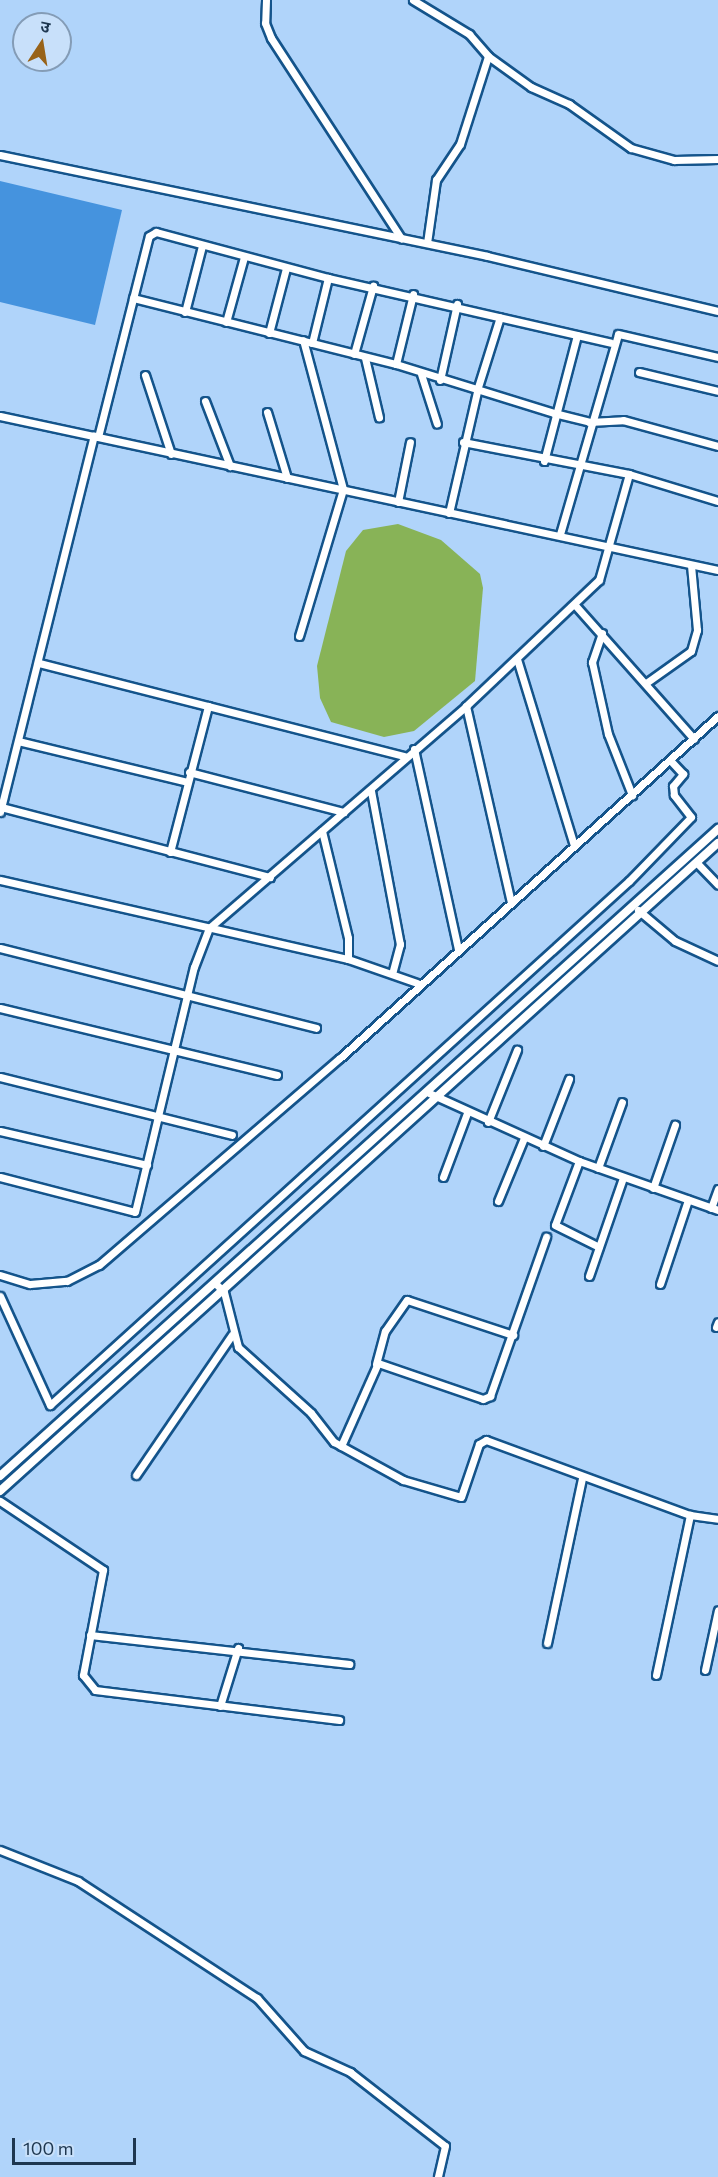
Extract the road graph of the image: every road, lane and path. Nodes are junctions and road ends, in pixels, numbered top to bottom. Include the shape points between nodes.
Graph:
1 (266, 0) edge
2 (412, 0) edge
3 (430, 0) edge
4 (426, 8) junction
5 (488, 56) junction
6 (0, 155) edge
7 (718, 159) edge
8 (401, 238) junction
9 (426, 243) junction
10 (202, 246) junction
11 (244, 257) junction
12 (286, 268) junction
13 (328, 278) junction
14 (373, 286) junction
15 (413, 294) junction
16 (133, 298) junction
17 (458, 304) junction
18 (718, 311) edge
19 (185, 312) junction
20 (500, 317) junction
21 (226, 322) junction
22 (269, 333) junction
23 (577, 335) junction
24 (303, 340) junction
25 (312, 343) junction
26 (611, 343) junction
27 (354, 354) junction
28 (718, 357) edge
29 (365, 358) junction
30 (396, 364) junction
31 (639, 372) dead end
32 (421, 374) junction
33 (145, 375) dead end
34 (440, 380) junction
35 (478, 387) junction
36 (718, 391) edge
37 (205, 401) dead end
38 (267, 412) dead end
39 (554, 413) junction
40 (0, 416) edge
41 (379, 417) dead end
42 (590, 422) junction
43 (437, 424) dead end
44 (96, 437) junction
45 (410, 442) dead end
46 (463, 442) junction
47 (718, 446) edge
48 (171, 453) junction
49 (544, 461) junction
50 (230, 466) junction
51 (578, 467) junction
52 (628, 474) junction
53 (286, 478) junction
54 (343, 489) junction
55 (718, 501) edge
56 (398, 502) junction
57 (449, 513) junction
58 (560, 534) junction
59 (612, 547) junction
60 (691, 565) junction
61 (718, 570) edge
62 (575, 605) junction
63 (602, 633) junction
64 (300, 636) dead end
65 (518, 659) junction
66 (39, 663) junction
67 (646, 683) junction
68 (208, 706) junction
69 (466, 706) junction
70 (718, 716) edge
71 (694, 739) junction
72 (18, 741) junction
73 (414, 749) junction
74 (404, 756) junction
75 (670, 760) junction
76 (189, 772) junction
77 (187, 782) junction
78 (371, 790) junction
79 (632, 795) junction
80 (1, 810) edge
81 (344, 812) junction
82 (718, 829) edge
83 (322, 831) junction
84 (718, 843) edge
85 (574, 846) junction
86 (170, 852) junction
87 (697, 862) junction
88 (270, 878) junction
89 (0, 880) edge
90 (718, 885) edge
91 (511, 902) junction
92 (634, 906) junction
93 (642, 913) junction
94 (209, 928) junction
95 (0, 948) edge
96 (458, 948) junction
97 (348, 959) junction
98 (718, 961) edge
99 (393, 971) junction
100 (417, 983) junction
101 (189, 995) junction
102 (0, 1008) edge
103 (316, 1028) dead end
104 (517, 1050) dead end
105 (174, 1052) junction
106 (277, 1075) dead end
107 (0, 1078) edge
108 (568, 1079) dead end
109 (429, 1093) junction
110 (437, 1100) junction
111 (622, 1102) dead end
112 (467, 1113) junction
113 (159, 1117) junction
114 (488, 1122) junction
115 (675, 1125) dead end
116 (0, 1131) edge
117 (232, 1135) dead end
118 (524, 1138) junction
119 (543, 1146) junction
120 (579, 1161) junction
121 (147, 1165) junction
122 (598, 1168) junction
123 (0, 1177) edge
124 (443, 1177) dead end
125 (623, 1178) junction
126 (653, 1188) junction
127 (718, 1189) edge
128 (688, 1200) junction
129 (498, 1202) dead end
130 (715, 1209) edge
131 (546, 1237) dead end
132 (599, 1247) junction
133 (0, 1275) edge
134 (589, 1276) dead end
135 (216, 1284) junction
136 (660, 1284) dead end
137 (224, 1292) junction
138 (0, 1296) edge
139 (232, 1335) junction
140 (513, 1335) junction
141 (376, 1364) junction
142 (341, 1446) junction
143 (136, 1475) dead end
144 (0, 1476) edge
145 (582, 1478) junction
146 (0, 1491) edge
147 (0, 1501) edge
148 (690, 1515) junction
149 (718, 1519) edge
150 (718, 1610) edge
151 (90, 1635) junction
152 (547, 1643) dead end
153 (238, 1648) junction
154 (350, 1664) dead end
155 (705, 1670) dead end
156 (657, 1675) dead end
157 (220, 1706) junction
158 (339, 1720) dead end
159 (0, 1850) edge
160 (438, 2177) edge

1 - 8 street via 271,38
2 - 4 street
3 - 4 street
4 - 5 street via 469,34
5 - 7 street via 649,156
5 - 9 street via 460,144 436,180
6 - 8 street
8 - 9 street
9 - 18 street
10 - 11 street
10 - 16 street via 152,233
10 - 19 street
11 - 12 street
11 - 21 street
12 - 13 street
12 - 22 street
13 - 14 street
13 - 25 street
14 - 15 street
14 - 27 street
15 - 17 street
15 - 30 street
16 - 19 street
16 - 44 street
17 - 20 street
17 - 34 street
19 - 21 street
20 - 23 street
20 - 35 street
21 - 22 street
22 - 24 street
23 - 26 street
23 - 39 street
24 - 25 street
24 - 54 street
25 - 27 street
26 - 28 street via 618,334
26 - 42 street
27 - 29 street
29 - 30 street
29 - 41 street
30 - 32 street
31 - 36 street
32 - 34 street
32 - 43 street
33 - 48 street
34 - 35 street
35 - 39 street
35 - 46 street
37 - 50 street
38 - 53 street
39 - 42 street
39 - 49 street
40 - 44 street
42 - 47 street via 623,420
42 - 51 street
44 - 48 street
44 - 66 street
45 - 56 street
46 - 49 street
46 - 57 street
48 - 50 street
49 - 51 street
50 - 53 street
51 - 52 street
51 - 58 street
52 - 55 street
52 - 59 street
53 - 54 street
54 - 56 street
54 - 64 street
56 - 57 street
57 - 58 street
58 - 59 street
59 - 60 street
59 - 62 street via 599,580
60 - 61 street
60 - 67 street via 698,630 691,651
62 - 63 street
62 - 65 street
63 - 67 street
63 - 79 street via 592,662 608,734
65 - 69 street
65 - 85 street
66 - 68 street
66 - 72 street
67 - 71 street
68 - 74 street
68 - 76 street
69 - 73 street
69 - 91 street
70 - 71 street
71 - 75 street
72 - 77 street
72 - 80 street
73 - 74 street
73 - 96 street
74 - 78 street
75 - 79 street
75 - 138 street via 683,774 673,786 674,795 691,817 595,912 50,1405
76 - 77 street
76 - 81 street
77 - 86 street
78 - 81 street
78 - 99 street via 400,944
79 - 85 street
80 - 86 street
81 - 83 street
82 - 92 street
83 - 88 street
83 - 97 street via 348,938
84 - 87 street
85 - 91 street
86 - 88 street
87 - 90 street
87 - 93 street
88 - 94 street
89 - 94 street
91 - 96 street
92 - 93 street
92 - 109 street
93 - 98 street via 675,941
93 - 110 street
94 - 97 street
94 - 101 street
95 - 101 street
96 - 100 street
97 - 99 street
99 - 100 street
100 - 133 street via 340,1058 99,1265 67,1281 30,1284
101 - 103 street
101 - 105 street
102 - 105 street
104 - 114 street
105 - 106 street
105 - 113 street
107 - 113 street
108 - 119 street
109 - 110 street
109 - 135 street
110 - 112 street
110 - 137 street
111 - 122 street
112 - 114 street
112 - 124 street
113 - 117 street
113 - 121 street
114 - 118 street
115 - 126 street
116 - 121 street
118 - 119 street
118 - 129 street
119 - 120 street
120 - 122 street
120 - 132 street via 555,1225
121 - 123 street via 135,1212
122 - 125 street
125 - 126 street
125 - 132 street
126 - 128 street
127 - 130 street
128 - 130 street
128 - 136 street
131 - 140 street
132 - 134 street
135 - 137 street
135 - 144 street
137 - 139 street
137 - 146 street
139 - 142 street via 254,1364
139 - 143 street
140 - 141 street via 407,1300 385,1331
140 - 141 street via 490,1396 483,1399
141 - 142 street
142 - 145 street via 403,1480 460,1497 479,1444 486,1440
145 - 148 street
145 - 152 street
147 - 151 street via 99,1564 103,1570
148 - 149 street
148 - 156 street
150 - 155 street
151 - 153 street
151 - 157 street via 83,1675 95,1690
153 - 154 street
153 - 157 street
157 - 158 street
159 - 160 street via 78,1881 256,1998 304,2051 350,2072 446,2146

